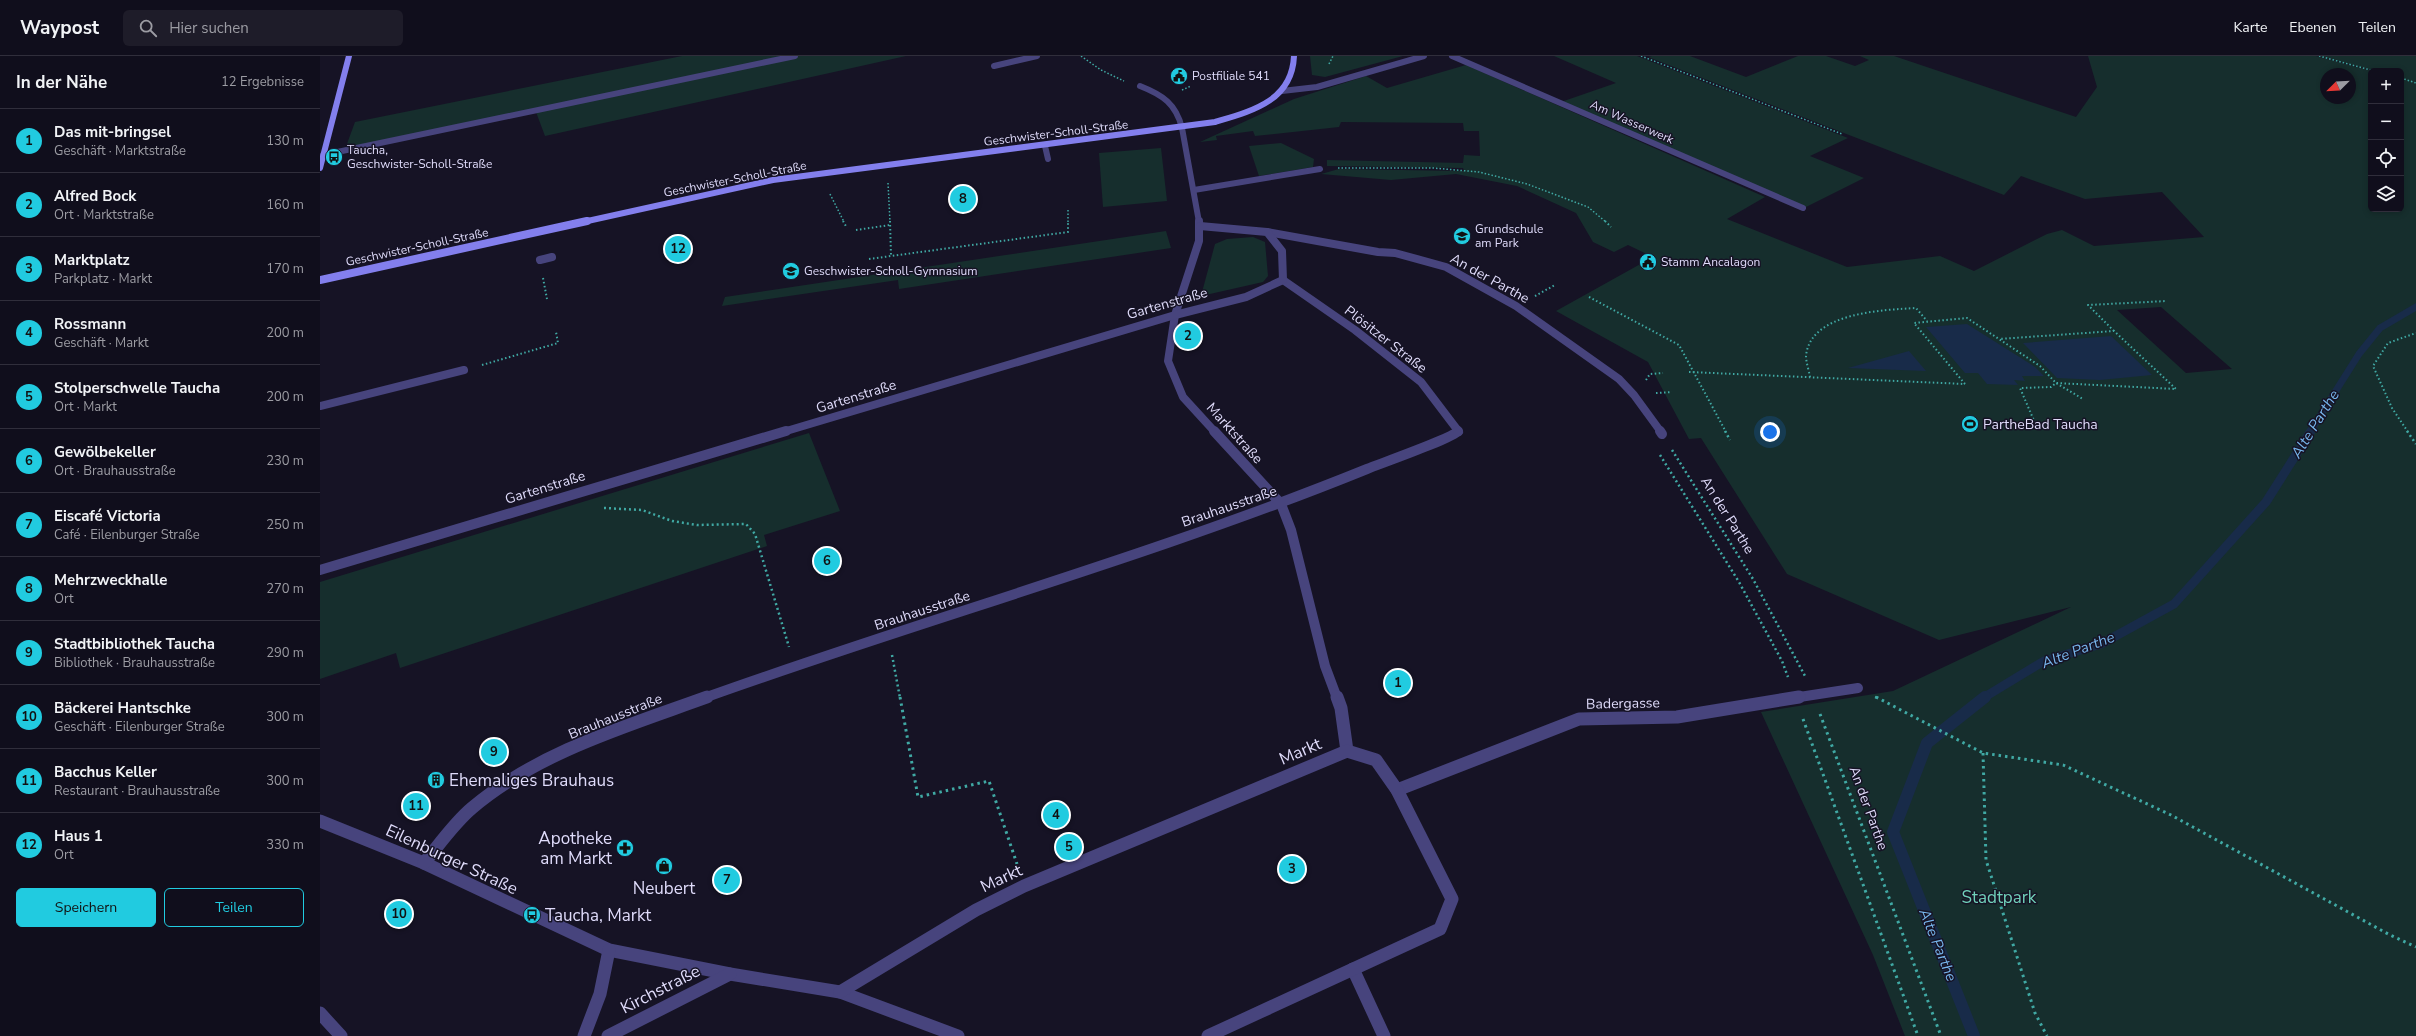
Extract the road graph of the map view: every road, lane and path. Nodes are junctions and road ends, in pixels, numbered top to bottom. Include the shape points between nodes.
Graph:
1 (351, 56) edge
2 (796, 56) edge
3 (1037, 56) edge
4 (1081, 56) edge
5 (1294, 56) edge
6 (1424, 56) edge
7 (1452, 56) edge
8 (1641, 56) edge
9 (2320, 56) edge
10 (994, 66) dead end
11 (2368, 69) edge
12 (2404, 79) edge
13 (2416, 83) edge
14 (1140, 86) joint
15 (1191, 86) dead end
16 (1181, 90) dead end
17 (1282, 91) junction
18 (1182, 128) junction
19 (1842, 134) dead end
20 (1045, 146) junction
21 (324, 155) junction
22 (1048, 159) dead end
23 (320, 168) edge
24 (1320, 169) joint
25 (888, 180) dead end
26 (1194, 190) junction
27 (830, 194) dead end
28 (1803, 208) dead end
29 (1068, 210) dead end
30 (890, 225) junction
31 (1200, 226) junction
32 (1611, 227) dead end
33 (847, 228) dead end
34 (856, 230) dead end
35 (1267, 232) junction
36 (891, 256) junction
37 (552, 257) dead end
38 (869, 259) dead end
39 (540, 260) dead end
40 (320, 280) edge
41 (1283, 280) junction
42 (1589, 296) dead end
43 (2167, 301) dead end
44 (1175, 315) junction
45 (1928, 322) junction
46 (2114, 331) junction
47 (556, 332) dead end
48 (2416, 333) edge
49 (1999, 339) junction
50 (464, 370) joint
51 (1689, 372) dead end
52 (1694, 372) junction
53 (1810, 377) junction
54 (2056, 383) junction
55 (2083, 399) dead end
56 (320, 406) edge
57 (2011, 422) dead end
58 (1459, 432) joint
59 (1662, 434) joint
60 (1730, 440) dead end
61 (2416, 444) edge
62 (1657, 450) dead end
63 (587, 490) junction
64 (1281, 504) junction
65 (320, 570) edge
66 (888, 636) junction
67 (794, 666) junction
68 (1858, 688) joint
69 (1813, 695) junction
70 (1796, 697) junction
71 (1347, 751) junction
72 (1983, 753) junction
73 (1396, 790) junction
74 (320, 821) edge
75 (424, 863) junction
76 (1024, 886) junction
77 (2416, 947) edge
78 (609, 950) junction
79 (1353, 969) junction
80 (730, 974) junction
81 (840, 992) junction
82 (320, 1013) edge
83 (341, 1036) edge
84 (584, 1036) edge
85 (608, 1036) edge
86 (958, 1036) edge
87 (1208, 1036) edge
88 (1384, 1036) edge
89 (1918, 1036) edge
90 (1941, 1036) edge
91 (2046, 1036) edge

1 - 21 street
2 - 21 street
3 - 10 street
4 - 14 path via 1100,70
5 - 17 street via 1295,67
6 - 17 street via 1317,87
7 - 28 street, Am Wasserwerk
8 - 19 path
9 - 11 path
12 - 13 path
14 - 18 street, Marktstraße via 1166,96 1180,117
15 - 16 path
17 - 18 street, Geschwister-Scholl-Straße via 1245,114
18 - 20 street, Geschwister-Scholl-Straße
18 - 26 street, Marktstraße
20 - 22 street
20 - 40 street, Geschwister-Scholl-Straße via 773,180
21 - 23 street
24 - 26 street
24 - 32 path via 1461,170 1493,175 1526,183 1588,207
25 - 30 path
26 - 31 street, Marktstraße
27 - 33 path
29 - 36 path via 1068,232
30 - 34 path
30 - 36 path
31 - 35 street
31 - 44 street, Marktstraße via 1198,246
35 - 41 street via 1282,251
35 - 59 street, An der Parthe via 1395,253 1446,267 1516,306 1619,379
36 - 38 path
37 - 39 street
41 - 44 street, Gartenstraße via 1272,288
41 - 58 street, Plösitzer Straße via 1355,330 1421,382
42 - 52 path via 1679,345
43 - 46 path via 2088,305
44 - 63 street, Gartenstraße
44 - 64 street, Marktstraße via 1168,361 1183,397
45 - 49 path via 1968,318
45 - 53 path via 1916,308 1851,315 1831,324 1809,341 1805,353
45 - 53 path via 1914,323 1965,384
46 - 49 path
46 - 54 path via 2176,389
47 - 50 path via 558,343
48 - 61 path via 2388,343 2373,366 2392,408
49 - 54 path via 2040,366
50 - 56 street
51 - 52 path
52 - 53 path
52 - 60 path
54 - 55 path
54 - 57 path via 2051,387 2020,388 2029,400 2028,409 2035,424
58 - 64 street, Brauhausstraße
59 - 69 path, An der Parthe via 1754,579 1797,658
62 - 70 path via 1739,582 1782,661
63 - 65 street, Gartenstraße
63 - 67 path via 595,507 642,510 672,521 697,525 746,524 755,534
64 - 66 street, Brauhausstraße
64 - 71 street, Marktstraße via 1291,530 1325,666 1341,708
66 - 67 street, Brauhausstraße
66 - 76 path via 918,797 989,781
67 - 75 street, Brauhausstraße via 600,736 527,770 498,786 470,809
68 - 69 street, Badergasse
68 - 72 path
69 - 70 street, Badergasse
69 - 90 path, An der Parthe
70 - 73 street, Badergasse via 1677,717 1579,719
70 - 89 path
71 - 73 street via 1376,760
71 - 76 street, Markt
72 - 77 path via 2063,765 2171,815
72 - 91 path via 1986,860 2035,1013
73 - 79 street via 1452,899 1440,929
74 - 75 street, Eilenburger Straße
75 - 78 street, Eilenburger Straße
76 - 81 street, Markt via 976,910
78 - 80 street, Eilenburger Straße
78 - 84 street via 604,984
79 - 87 street
79 - 88 street
80 - 81 street
80 - 85 street, Kirchstraße
81 - 86 street
82 - 83 street

